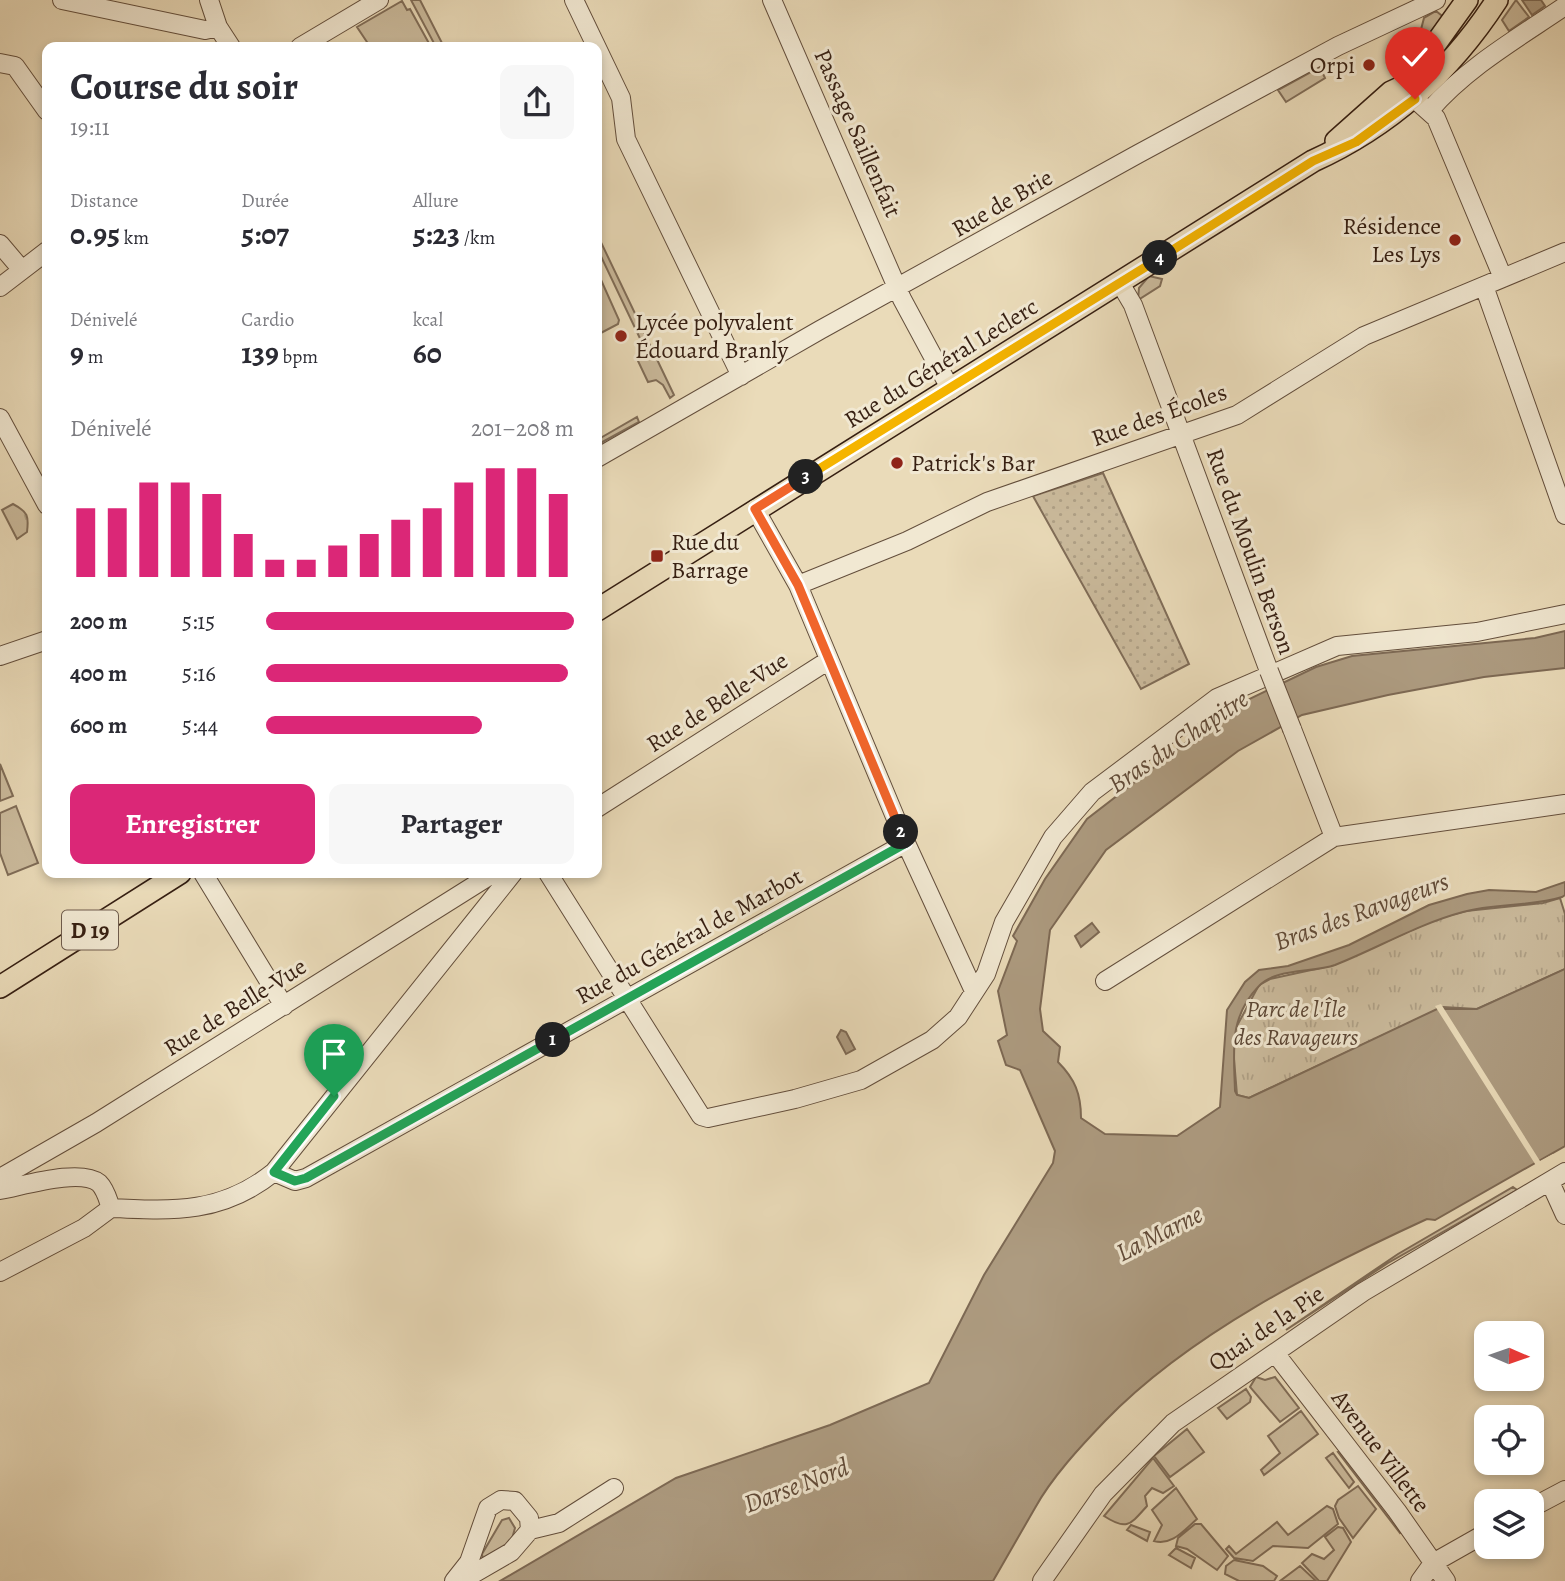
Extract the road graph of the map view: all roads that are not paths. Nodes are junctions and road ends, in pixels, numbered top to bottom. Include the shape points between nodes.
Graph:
1 (62, 0) edge
2 (209, 0) edge
3 (380, 0) edge
4 (574, 0) edge
5 (772, 0) edge
6 (1436, 0) edge
7 (1463, 1) edge
8 (1565, 6) edge
9 (1492, 8) edge
10 (218, 27) junction
11 (228, 42) edge
12 (309, 42) edge
13 (594, 42) edge
14 (602, 58) edge
15 (0, 63) edge
16 (1417, 98) junction
17 (42, 104) edge
18 (0, 244) edge
19 (1565, 252) edge
20 (42, 255) edge
21 (22, 270) junction
22 (1503, 278) junction
23 (1121, 283) junction
24 (1484, 286) junction
25 (0, 287) edge
26 (900, 287) junction
27 (741, 376) junction
28 (951, 390) junction
29 (0, 418) edge
30 (1182, 435) junction
31 (602, 455) edge
32 (42, 496) edge
33 (755, 509) junction
34 (1565, 515) edge
35 (798, 585) junction
36 (602, 607) edge
37 (1565, 614) edge
38 (42, 642) edge
39 (0, 656) edge
40 (829, 660) junction
41 (1565, 804) edge
42 (602, 805) edge
43 (1334, 837) junction
44 (906, 843) junction
45 (172, 878) edge
46 (205, 878) edge
47 (486, 878) edge
48 (509, 878) edge
49 (551, 878) edge
50 (1105, 981) dead end
51 (0, 987) edge
52 (974, 991) junction
53 (627, 999) junction
54 (284, 1006) junction
55 (274, 1172) junction
56 (1558, 1177) edge
57 (0, 1178) edge
58 (0, 1190) edge
59 (111, 1208) junction
60 (1565, 1215) edge
61 (0, 1272) edge
62 (1276, 1353) junction
63 (614, 1488) dead end
64 (1565, 1490) edge
65 (1544, 1501) edge
66 (530, 1530) junction
67 (1474, 1540) edge
68 (1433, 1563) junction
69 (454, 1581) edge
70 (461, 1581) edge
71 (1042, 1581) edge
72 (1420, 1581) edge
73 (1446, 1581) edge

1 - 10 street via 205,30
2 - 10 street
3 - 12 street
4 - 13 street
5 - 26 street, Passage Saillenfait
6 - 26 street, Rue de Brie via 1192,124
7 - 9 street
7 - 16 main road, Rue du Général Leclerc
8 - 16 street, Rue du Général Leclerc via 1448,89
9 - 16 main road, Rue du Général Leclerc
10 - 11 street
14 - 27 street via 621,98 626,139
15 - 17 street via 15,66
16 - 22 street via 1438,122
16 - 23 main road, Rue du Général Leclerc via 1356,142 1313,161
18 - 21 street
19 - 22 street, Rue des Écoles
20 - 21 street
21 - 25 street
22 - 24 street, Rue des Écoles
23 - 28 main road, Rue du Général Leclerc
23 - 30 street, Rue du Moulin Berson
24 - 30 street, Rue des Écoles via 1364,335 1237,415
24 - 34 street
26 - 27 street, Rue de Brie
26 - 28 street, Passage Saillenfait via 902,299
27 - 31 street, Rue de Brie
28 - 33 main road, Rue du Général Leclerc
29 - 32 street
30 - 35 street, Rue des Écoles via 987,502 907,541
30 - 43 street, Rue du Moulin Berson, bridge
33 - 35 street
33 - 36 main road, Rue du Général Leclerc
35 - 40 street
37 - 52 street via 1477,632 1337,646 1217,698 1092,792 1053,837 1004,922 986,974
38 - 39 street
40 - 42 street, Rue de Belle-Vue
40 - 44 street
41 - 43 street
43 - 50 street
44 - 52 street
44 - 53 street, Rue du Général de Marbot
45 - 51 main road, D 19
46 - 54 street
47 - 54 street, Rue de Belle-Vue
48 - 55 street
49 - 53 street
52 - 53 street via 958,1017 932,1040 861,1080 708,1118 701,1116
53 - 55 street, Rue du Général de Marbot via 306,1178 295,1181
54 - 57 street, Rue de Belle-Vue
55 - 59 street via 254,1188 208,1207
56 - 60 street
56 - 62 street, Quai de la Pie via 1415,1259
58 - 59 street via 85,1178 98,1182
59 - 61 street via 84,1228
62 - 68 street, Avenue Villette
62 - 71 street, Quai de la Pie via 1215,1392 1146,1447 1096,1503
63 - 66 street via 559,1522
64 - 65 street
66 - 69 street via 529,1518 515,1502 501,1500 488,1508 469,1562
66 - 70 street via 511,1552
67 - 68 street
68 - 72 street
68 - 73 street, Avenue Villette

